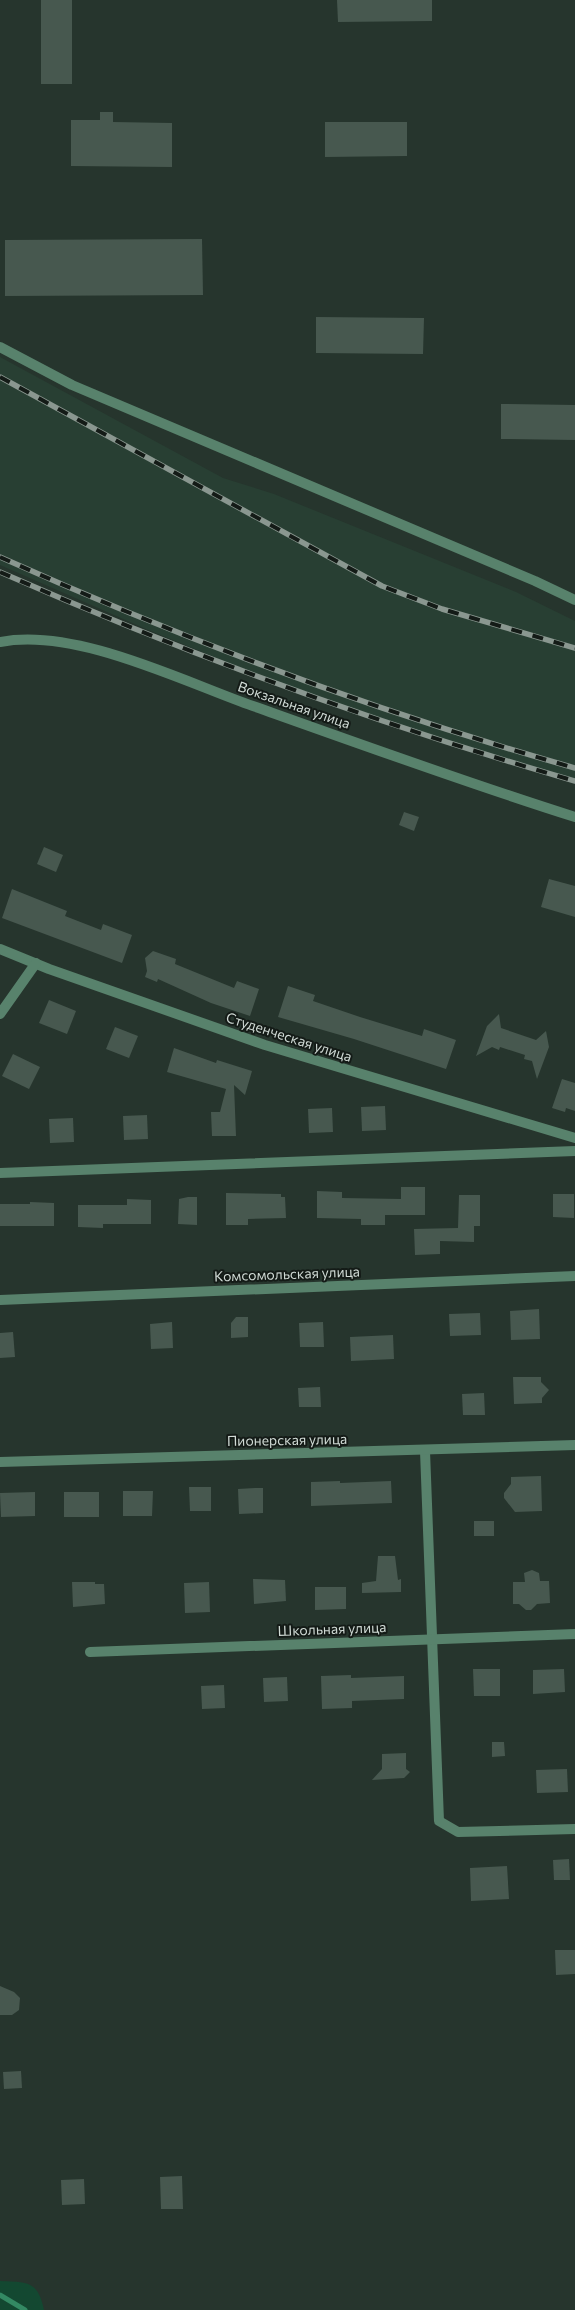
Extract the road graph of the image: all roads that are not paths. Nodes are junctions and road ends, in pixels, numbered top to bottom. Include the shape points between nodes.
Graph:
1 (0, 347) edge
2 (575, 600) edge
3 (0, 642) edge
4 (575, 817) edge
5 (0, 949) edge
6 (36, 963) junction
7 (0, 1014) edge
8 (575, 1138) edge
9 (575, 1151) edge
10 (0, 1173) edge
11 (575, 1276) edge
12 (0, 1300) edge
13 (575, 1445) edge
14 (425, 1451) junction
15 (0, 1462) edge
16 (575, 1634) edge
17 (432, 1639) junction
18 (90, 1652) dead end
19 (575, 1829) edge

1 - 2 street via 72,385
3 - 4 street, Вокзальная улица via 20,638 66,642 119,657
5 - 6 street, Студенческая улица
6 - 7 street
6 - 8 street, Студенческая улица via 264,1045
9 - 10 street
11 - 12 street, Комсомольская улица
13 - 14 street, Пионерская улица
14 - 15 street, Пионерская улица
14 - 17 street
16 - 17 street, Школьная улица
17 - 18 street, Школьная улица
17 - 19 street via 439,1821 458,1832

